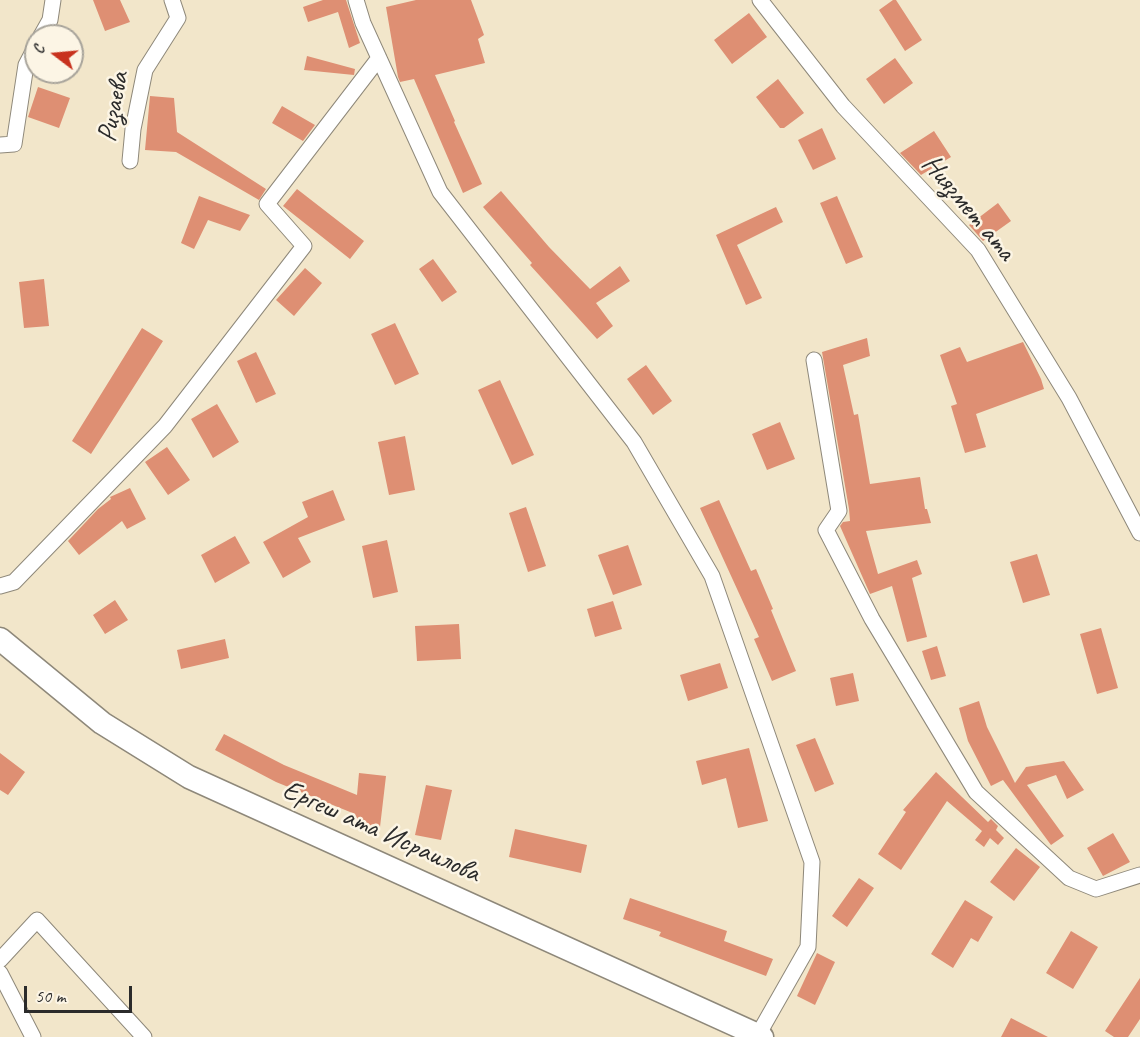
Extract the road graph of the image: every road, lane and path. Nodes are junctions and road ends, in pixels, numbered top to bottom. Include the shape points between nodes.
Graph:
1 (53, 0) edge
2 (172, 0) edge
3 (356, 0) edge
4 (760, 0) edge
5 (48, 24) edge
6 (379, 58) junction
7 (24, 78) edge
8 (0, 145) edge
9 (130, 162) dead end
10 (814, 360) dead end
11 (1140, 533) edge
12 (0, 586) edge
13 (0, 639) edge
14 (1140, 875) edge
15 (0, 960) edge
16 (0, 973) edge
17 (760, 1036) edge
18 (33, 1037) edge
19 (144, 1037) edge

1 - 5 street
2 - 9 street, Ризаева via 178,18 145,70
3 - 6 street
4 - 11 street, Ниязмет ата via 843,106 978,250 1069,398
6 - 12 street via 267,204 304,246 165,426 14,582
6 - 17 street via 440,192 634,442 712,576 812,862 808,947
7 - 8 street via 14,144
10 - 14 street via 839,511 826,530 872,619 976,792 1069,878 1096,889
13 - 17 main road, Ергеш ата Исраилова via 102,723 189,777
15 - 19 street via 37,920
16 - 18 street

